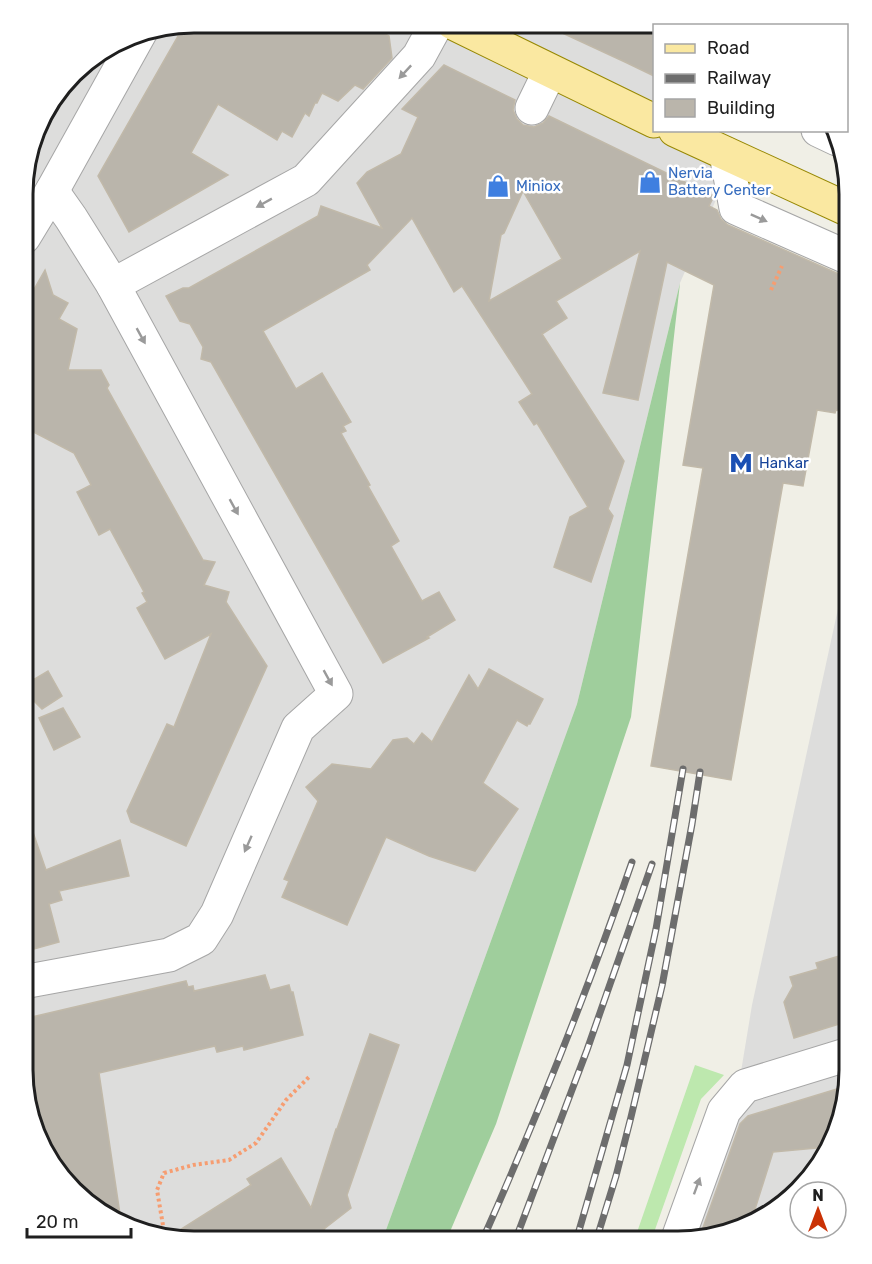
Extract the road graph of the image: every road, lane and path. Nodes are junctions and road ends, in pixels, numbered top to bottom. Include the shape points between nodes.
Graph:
1 (432, 33) edge
2 (473, 33) edge
3 (133, 45) edge
4 (550, 71) junction
5 (532, 108) dead end
6 (653, 121) edge
7 (678, 132) edge
8 (726, 154) junction
9 (52, 191) junction
10 (839, 205) edge
11 (33, 222) edge
12 (839, 254) edge
13 (112, 285) junction
14 (33, 980) edge
15 (839, 1057) edge
16 (309, 1077) dead end
17 (163, 1228) edge
18 (681, 1231) edge

1 -> 13 street via 419,56 306,180
2 - 4 main road
3 - 9 street
4 - 5 street
4 - 6 main road
7 - 8 main road
8 - 10 main road
8 -> 12 street via 736,208
9 - 11 street
9 - 13 street
13 -> 14 street via 336,694 298,728 217,914 201,939 169,955
18 -> 15 street via 724,1111 745,1086
16 - 17 path via 286,1100 256,1143 229,1160 164,1173 157,1190

